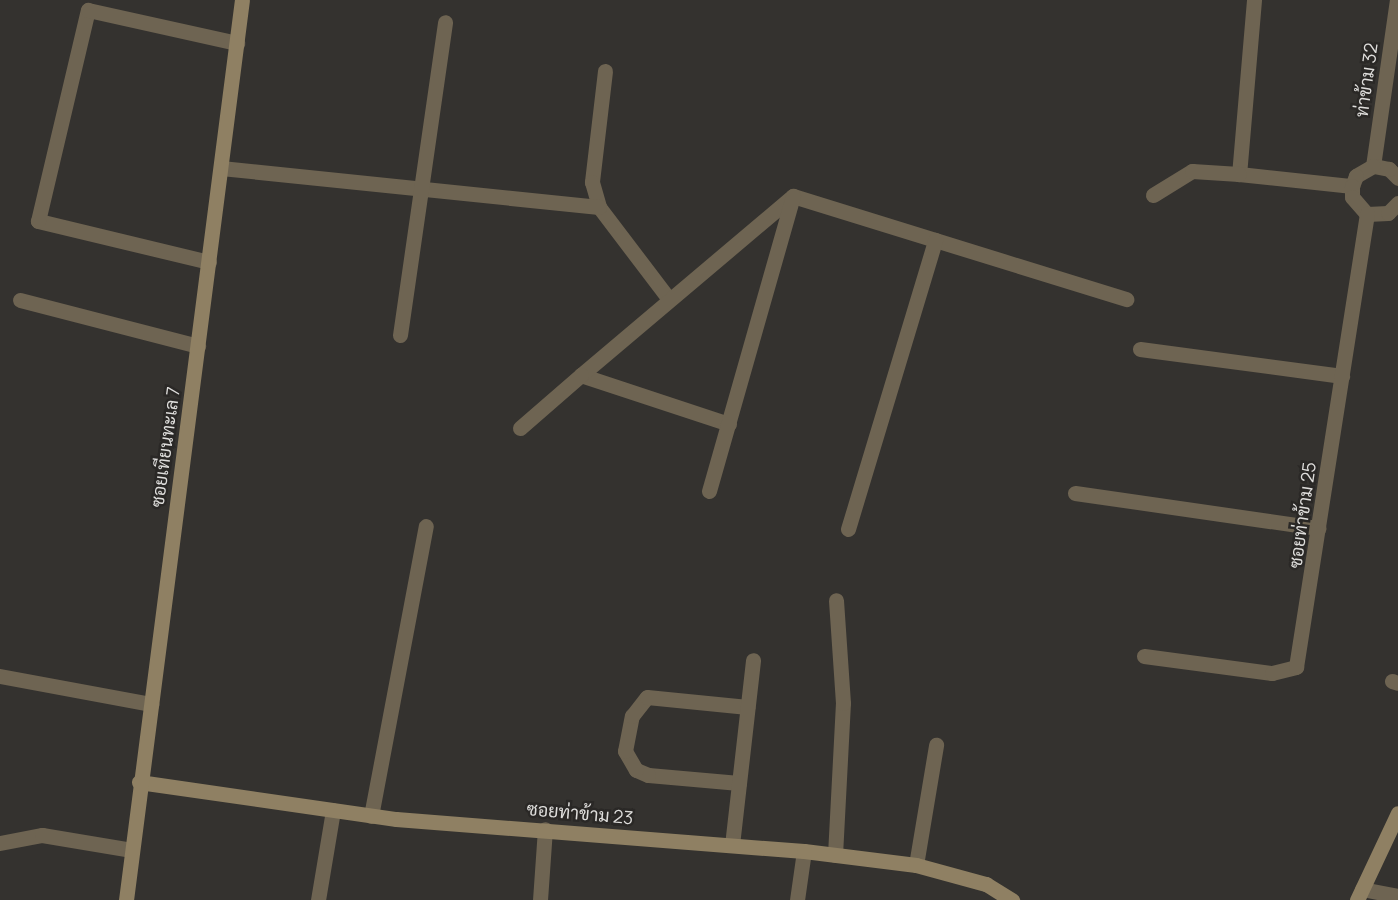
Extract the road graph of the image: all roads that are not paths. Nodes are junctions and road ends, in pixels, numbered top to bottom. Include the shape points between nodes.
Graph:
1 (242, 0) edge
2 (1254, 0) edge
3 (1397, 0) edge
4 (445, 22) dead end
5 (237, 43) junction
6 (604, 71) dead end
7 (1373, 166) junction
8 (221, 168) junction
9 (1239, 174) junction
10 (1397, 176) edge
11 (1352, 186) junction
12 (421, 187) junction
13 (1153, 195) dead end
14 (793, 196) junction
15 (1398, 205) edge
16 (599, 207) junction
17 (1367, 214) junction
18 (935, 240) junction
19 (209, 262) junction
20 (668, 298) junction
21 (1126, 299) dead end
22 (20, 300) dead end
23 (400, 335) dead end
24 (198, 346) junction
25 (1140, 349) dead end
26 (580, 375) junction
27 (1342, 376) junction
28 (729, 424) junction
29 (520, 428) dead end
30 (709, 491) dead end
31 (1075, 493) dead end
32 (426, 526) dead end
33 (1319, 528) junction
34 (848, 529) dead end
35 (837, 600) dead end
36 (1144, 656) dead end
37 (753, 660) dead end
38 (0, 676) edge
39 (151, 704) junction
40 (748, 707) junction
41 (936, 745) dead end
42 (139, 782) junction
43 (739, 783) junction
44 (333, 810) junction
45 (1398, 813) edge
46 (371, 816) junction
47 (545, 829) junction
48 (0, 843) edge
49 (732, 844) junction
50 (132, 850) junction
51 (804, 850) junction
52 (835, 855) junction
53 (916, 865) junction
54 (1359, 895) edge
55 (1398, 896) edge
56 (126, 900) edge
57 (318, 900) edge
58 (540, 900) edge
59 (797, 900) edge
60 (1012, 900) edge

1 - 5 street, ซอยเทียนทะเล 7
2 - 9 street
3 - 7 street, ท่าข้าม 32
4 - 12 street
5 - 8 street, ซอยเทียนทะเล 7
5 - 19 street via 88,10 38,221
6 - 16 street via 592,157 592,182
7 - 10 street
7 - 11 street via 1356,176
8 - 12 street
8 - 19 street, ซอยเทียนทะเล 7
9 - 11 street
9 - 13 street via 1192,171
11 - 17 street via 1352,197
12 - 16 street
12 - 23 street
14 - 18 street
14 - 20 street
14 - 28 street
15 - 17 street via 1378,216
16 - 20 street
17 - 27 street, ซอยท่าข้าม 25
18 - 21 street
18 - 34 street
19 - 24 street, ซอยเทียนทะเล 7
20 - 26 street
22 - 24 street
24 - 39 street, ซอยเทียนทะเล 7
25 - 27 street
26 - 28 street
26 - 29 street
27 - 33 street, ซอยท่าข้าม 25
28 - 30 street
31 - 33 street
32 - 46 street
33 - 36 street, ซอยท่าข้าม 25 via 1296,667 1272,673
35 - 52 street via 843,703
37 - 40 street
38 - 39 street
39 - 42 street, ซอยเทียนทะเล 7
40 - 43 street
40 - 43 street via 647,697 632,716 626,751 636,770 648,774
41 - 53 street
42 - 44 street, ซอยท่าข้าม 23
42 - 50 street, ซอยเทียนทะเล 7
43 - 49 street
44 - 46 street, ซอยท่าข้าม 23
44 - 57 street
45 - 54 street
46 - 47 street, ซอยท่าข้าม 23
47 - 49 street, ซอยท่าข้าม 23
47 - 58 street
48 - 50 street via 42,835
49 - 51 street, ซอยท่าข้าม 23
50 - 56 street, ซอยเทียนทะเล 7
51 - 52 street, ซอยท่าข้าม 23
51 - 59 street
52 - 53 street, ซอยท่าข้าม 23
53 - 60 street, ซอยท่าข้าม 23 via 986,884
54 - 55 street

